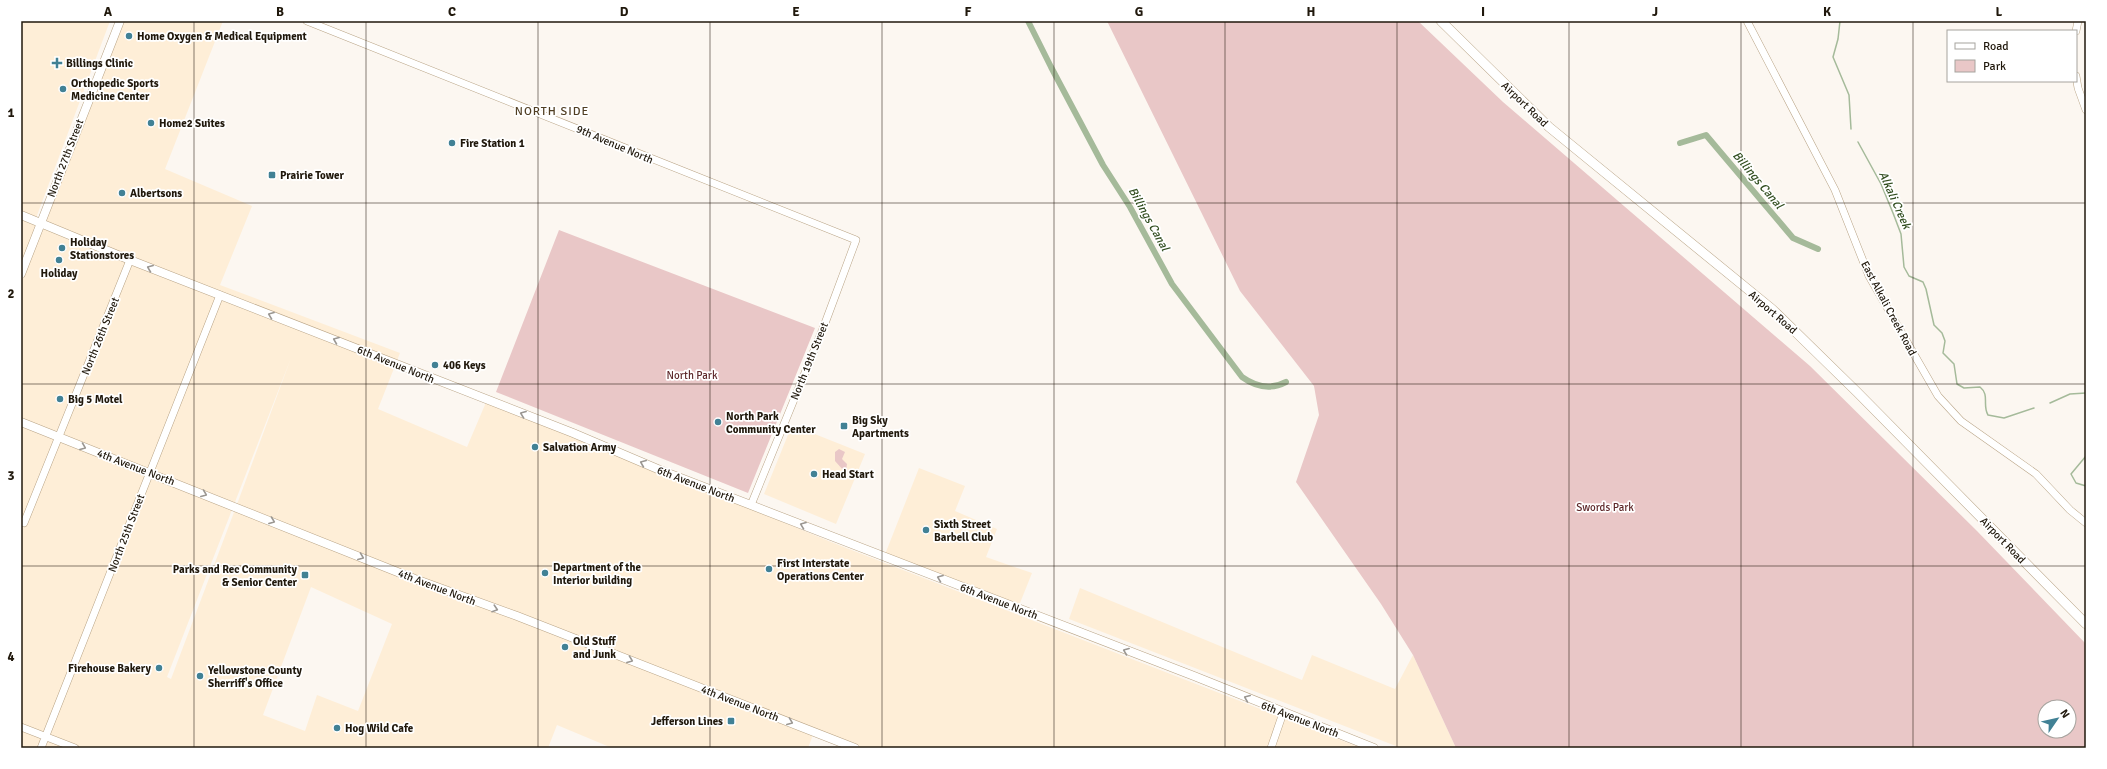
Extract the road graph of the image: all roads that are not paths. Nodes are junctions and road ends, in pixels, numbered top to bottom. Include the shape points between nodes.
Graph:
1 (120, 21) edge
2 (307, 21) edge
3 (1441, 21) edge
4 (1747, 21) edge
5 (2077, 82) edge
6 (2086, 110) edge
7 (21, 215) edge
8 (41, 222) junction
9 (856, 240) joint
10 (130, 260) junction
11 (21, 274) edge
12 (220, 295) junction
13 (21, 422) edge
14 (59, 437) junction
15 (149, 472) junction
16 (751, 505) junction
17 (24, 523) dead end
18 (2086, 523) edge
19 (2065, 603) junction
20 (2086, 624) edge
21 (2086, 631) edge
22 (1283, 713) junction
23 (21, 727) edge
24 (46, 737) junction
25 (42, 748) edge
26 (75, 748) edge
27 (854, 748) edge
28 (1270, 748) edge
29 (1374, 748) edge

1 - 8 main road, North 27th Street
2 - 9 street, 9th Avenue North
3 - 19 highway, Airport Road via 1549,127 1772,309
4 - 18 street, East Alkali Creek Road via 1835,190 1869,276 1938,396 1961,420 2036,474
5 - 6 street
7 - 8 main road, 6th Avenue North
8 - 10 main road, 6th Avenue North
8 - 11 main road, North 27th Street
9 - 16 street, North 19th Street
12 -> 10 main road, 6th Avenue North
10 - 14 street, North 26th Street
12 - 15 street, North 25th Street
16 -> 12 main road, 6th Avenue North
13 - 14 main road, 4th Avenue North
14 -> 15 main road, 4th Avenue North
14 - 17 street, North 26th Street
15 - 24 street, North 25th Street
15 -> 27 main road, 4th Avenue North via 415,579 517,616
22 -> 16 main road, 6th Avenue North via 1194,676
19 - 20 highway, Airport Road
19 - 21 highway
22 - 28 street
22 - 29 main road, 6th Avenue North
23 - 24 street
24 - 25 street, North 25th Street
24 - 26 street

